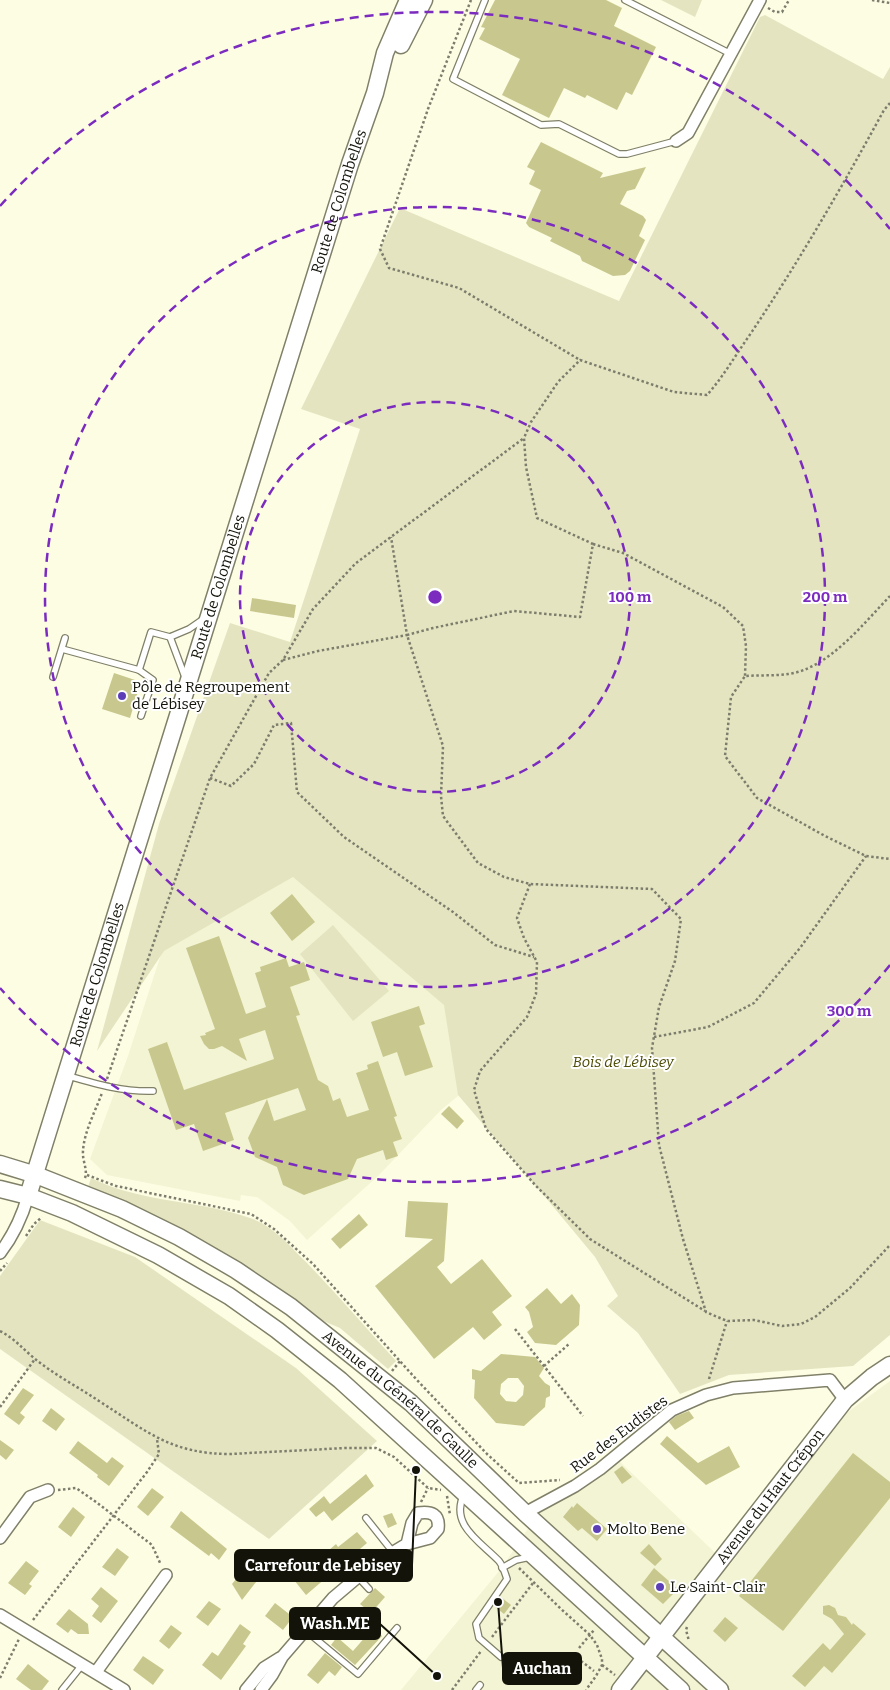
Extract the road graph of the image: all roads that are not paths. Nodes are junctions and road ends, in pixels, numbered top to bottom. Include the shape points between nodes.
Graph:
1 (408, 0) edge
2 (424, 0) edge
3 (484, 0) edge
4 (625, 0) edge
5 (763, 3) edge
6 (731, 54) junction
7 (375, 93) junction
8 (676, 141) joint
9 (208, 616) junction
10 (65, 638) dead end
11 (170, 638) junction
12 (62, 649) junction
13 (139, 670) junction
14 (54, 677) dead end
15 (188, 684) junction
16 (141, 716) dead end
17 (66, 1076) junction
18 (153, 1091) dead end
19 (0, 1164) edge
20 (36, 1175) junction
21 (0, 1189) edge
22 (28, 1196) junction
23 (0, 1253) edge
24 (890, 1365) edge
25 (845, 1400) junction
26 (48, 1490) road end
27 (464, 1492) junction
28 (525, 1514) junction
29 (366, 1518) dead end
30 (0, 1538) edge
31 (407, 1544) dead end
32 (393, 1552) junction
33 (534, 1556) junction
34 (502, 1568) junction
35 (166, 1575) road end
36 (357, 1576) junction
37 (369, 1589) dead end
38 (0, 1615) edge
39 (397, 1628) dead end
40 (305, 1630) junction
41 (661, 1637) junction
42 (282, 1657) junction
43 (500, 1657) dead end
44 (645, 1657) junction
45 (82, 1665) junction
46 (96, 1672) junction
47 (62, 1690) edge
48 (124, 1690) edge
49 (246, 1690) edge
50 (261, 1690) edge
51 (620, 1690) edge
52 (681, 1690) edge
53 (720, 1690) edge

1 - 7 main road, Route de Colombelles via 385,53
2 - 7 main road, Route de Colombelles
3 - 8 lane via 453,80 541,125 559,124 620,154
4 - 6 lane
5 - 6 street
6 - 8 street via 688,133
7 - 9 main road, Route de Colombelles
9 - 11 lane
9 - 15 main road, Route de Colombelles
10 - 12 lane
11 - 13 lane via 151,632
11 - 15 lane
12 - 13 lane
12 - 14 lane
13 - 16 lane via 153,680
15 - 17 main road, Route de Colombelles
17 - 18 lane via 104,1087
17 - 20 main road, Route de Colombelles
19 - 20 main road, Avenue du Général de Gaulle
20 - 22 main road, Route de Colombelles
20 - 28 main road, Avenue du Général de Gaulle via 122,1209 179,1237 291,1307 410,1403
21 - 22 main road, Avenue du Général de Gaulle
22 - 23 street via 24,1212
22 - 27 main road, Avenue du Général de Gaulle via 158,1255 249,1309 309,1354
24 - 25 main road, Avenue du Haut Crépon
25 - 28 street, Rue des Eudistes via 830,1380 733,1388 706,1395 672,1410 600,1469
25 - 41 main road, Avenue du Haut Crépon
26 - 30 street via 30,1497
27 - 33 main road, Avenue du Général de Gaulle
27 - 34 lane via 460,1502 465,1528 500,1562
28 - 41 main road, Avenue du Général de Gaulle
29 - 32 lane
31 - 32 street
32 - 36 street
33 - 34 lane via 516,1560
33 - 44 main road, Avenue du Général de Gaulle
34 - 43 lane via 507,1579 476,1624 479,1638
35 - 46 street
36 - 37 lane
36 - 40 street
38 - 45 street
39 - 40 lane via 358,1674
40 - 42 street
41 - 44 main road, Avenue du Haut Crépon
41 - 53 main road, Avenue du Général de Gaulle
42 - 49 street via 264,1668
42 - 50 street
44 - 51 main road, Avenue du Haut Crépon
44 - 52 main road, Avenue du Général de Gaulle
45 - 46 street
45 - 47 lane
46 - 48 street

